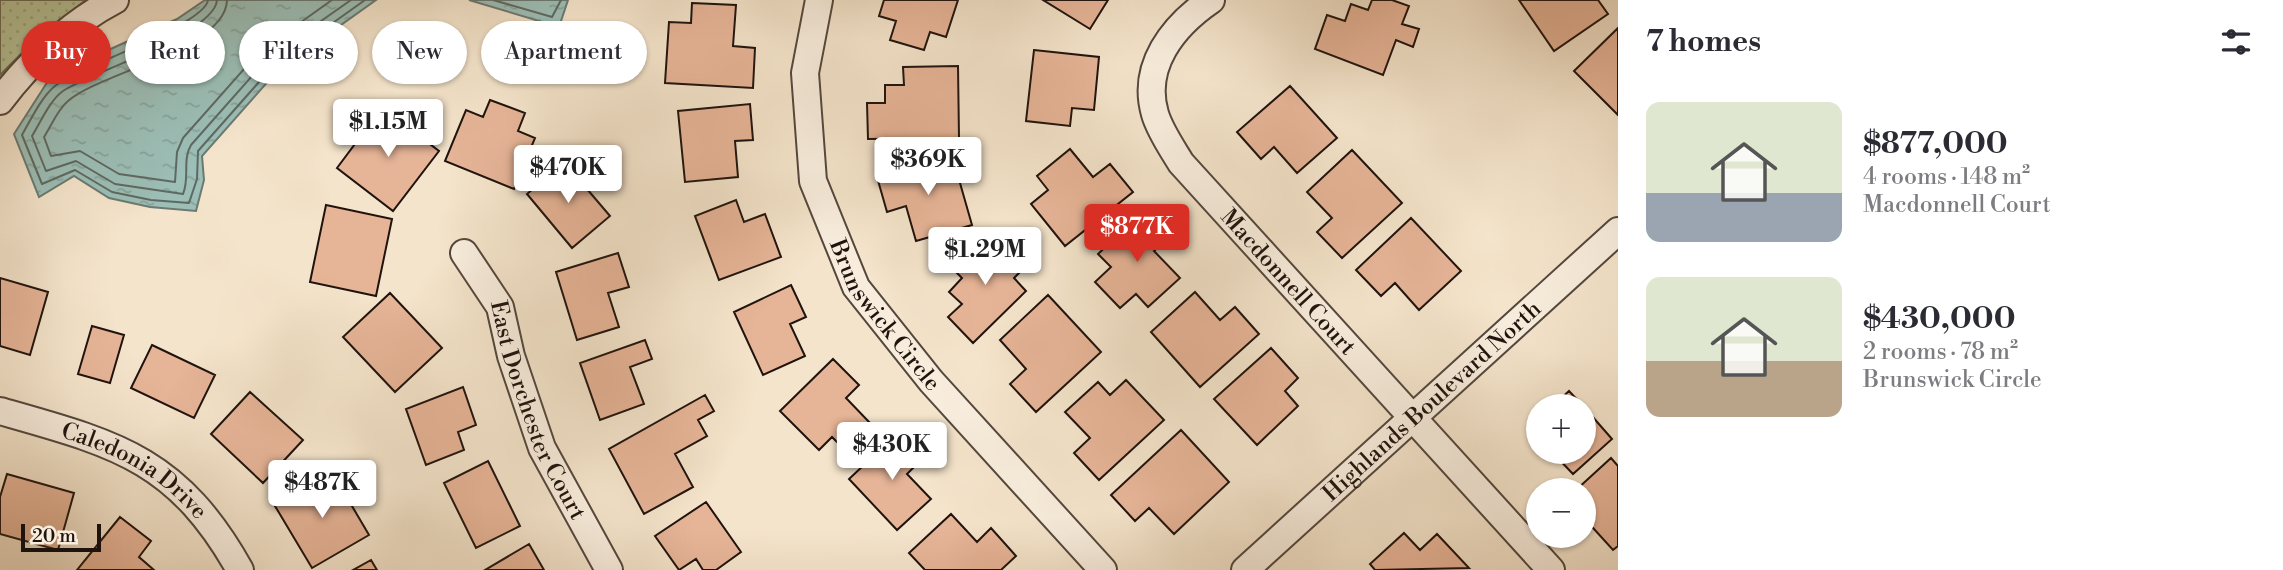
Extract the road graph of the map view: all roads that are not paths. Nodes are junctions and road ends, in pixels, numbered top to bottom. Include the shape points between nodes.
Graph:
1 (115, 0) edge
2 (819, 0) edge
3 (1211, 0) edge
4 (0, 101) edge
5 (1618, 231) edge
6 (464, 253) dead end
7 (0, 411) edge
8 (1414, 419) junction
9 (240, 570) edge
10 (609, 570) edge
11 (1103, 570) edge
12 (1245, 570) edge
13 (1551, 570) edge

1 - 4 street via 75,25
2 - 11 street, Brunswick Circle via 805,73 813,181 856,287 931,381
3 - 8 street, Macdonnell Court via 1175,32 1152,72 1156,118 1181,163
5 - 8 street, Highlands Boulevard North
6 - 10 street, East Dorchester Court via 500,307 542,448
7 - 9 street, Caledonia Drive via 89,436 158,469 218,530
8 - 12 street, Highlands Boulevard North
8 - 13 street, Macdonnell Court

